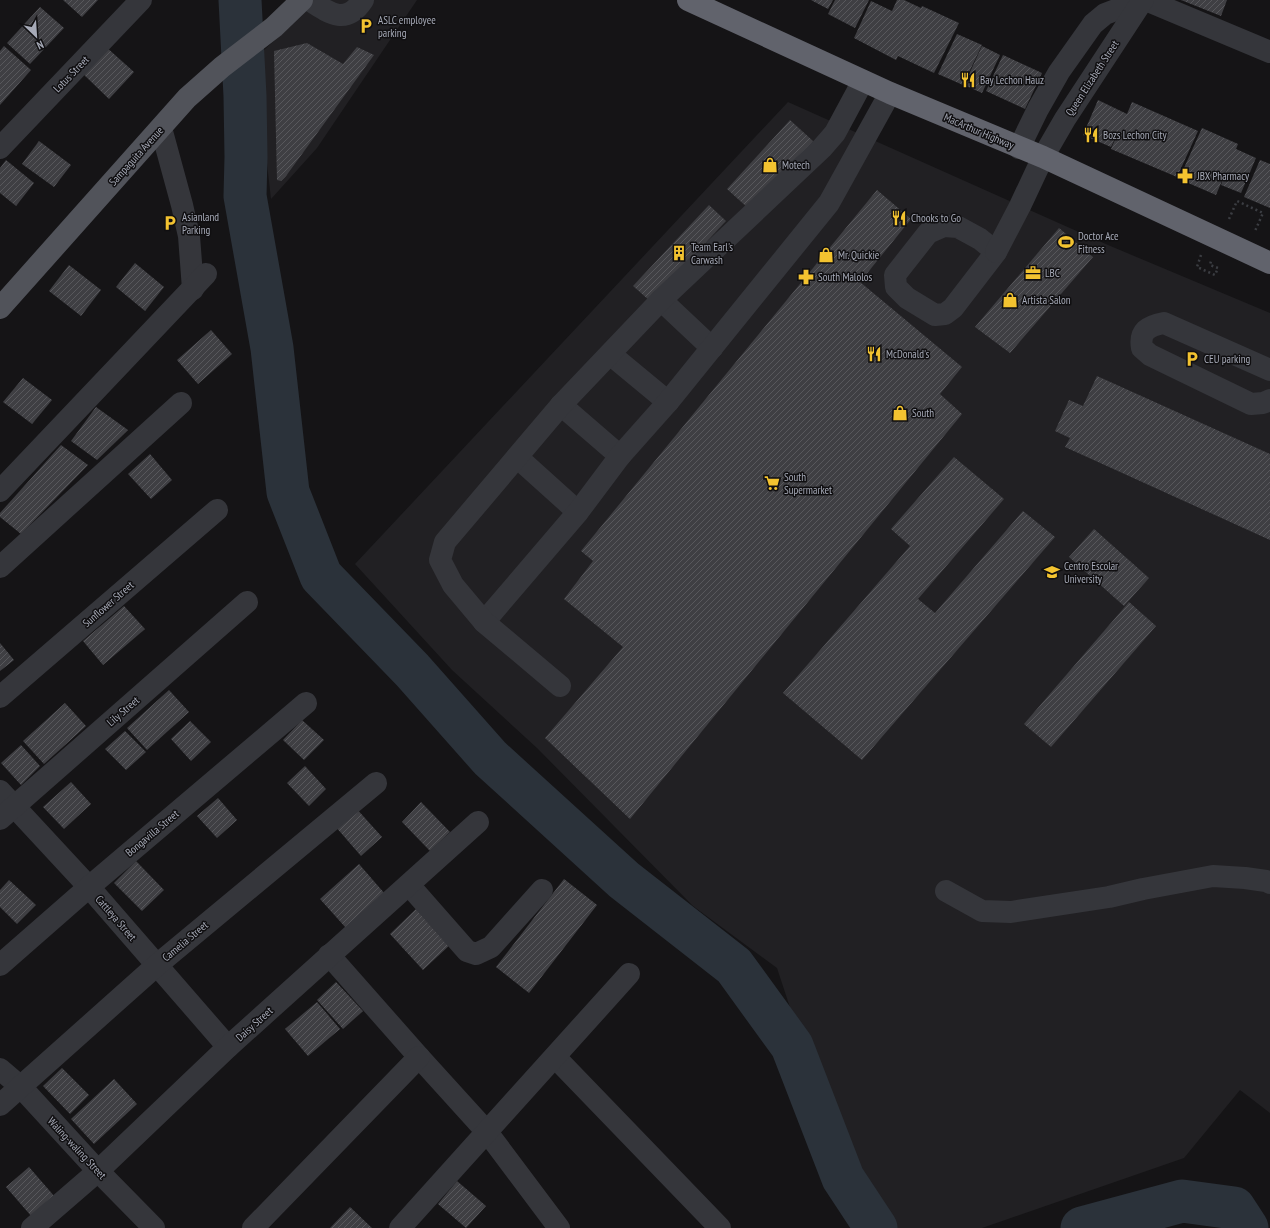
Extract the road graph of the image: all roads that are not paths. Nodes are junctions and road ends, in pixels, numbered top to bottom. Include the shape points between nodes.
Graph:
1 (141, 0) edge
2 (302, 0) edge
3 (309, 0) edge
4 (363, 0) edge
5 (688, 0) edge
6 (1144, 0) edge
7 (282, 14) edge
8 (1270, 52) edge
9 (1059, 72) junction
10 (863, 81) junction
11 (1087, 86) junction
12 (890, 93) junction
13 (161, 128) junction
14 (0, 148) edge
15 (822, 148) junction
16 (1020, 148) junction
17 (1043, 157) junction
18 (850, 164) junction
19 (996, 252) junction
20 (1270, 262) edge
21 (661, 300) junction
22 (0, 308) edge
23 (712, 348) junction
24 (610, 354) junction
25 (1270, 370) edge
26 (1270, 400) edge
27 (668, 402) junction
28 (181, 403) dead end
29 (561, 405) junction
30 (620, 456) junction
31 (517, 457) junction
32 (0, 491) edge
33 (217, 510) dead end
34 (578, 512) junction
35 (0, 567) edge
36 (247, 602) dead end
37 (484, 622) junction
38 (560, 686) dead end
39 (0, 697) edge
40 (306, 703) dead end
41 (376, 783) dead end
42 (5, 806) edge
43 (478, 822) dead end
44 (1270, 883) edge
45 (409, 885) junction
46 (89, 887) junction
47 (542, 890) dead end
48 (946, 891) dead end
49 (329, 955) junction
50 (0, 965) edge
51 (157, 965) junction
52 (630, 974) dead end
53 (228, 1047) junction
54 (419, 1057) junction
55 (555, 1057) junction
56 (0, 1069) edge
57 (21, 1087) junction
58 (0, 1105) edge
59 (488, 1132) junction
60 (98, 1171) junction
61 (555, 1226) edge
62 (32, 1228) edge
63 (154, 1228) edge
64 (253, 1228) edge
65 (400, 1228) edge
66 (720, 1228) edge

1 - 14 street, Lotus Street
2 - 7 main road, Sampaguita Avenue
3 - 4 street via 339,16 351,13
5 - 10 highway, MacArthur Highway
6 - 8 street
6 - 9 street via 1105,14 1093,24
6 - 11 street, Queen Elizabeth Street
7 - 13 main road, Sampaguita Avenue via 187,98
9 - 11 street
9 - 16 street
10 - 12 highway, MacArthur Highway
10 - 15 street via 835,133
11 - 17 street, Queen Elizabeth Street
12 - 16 highway, MacArthur Highway
12 - 18 street
13 - 22 main road, Sampaguita Avenue
13 - 32 street via 200,282
15 - 18 street
15 - 21 street
16 - 17 highway, MacArthur Highway
17 - 19 street, Queen Elizabeth Street
17 - 20 highway, MacArthur Highway
18 - 23 street via 829,203
19 - 19 street via 980,239 958,227 944,226 928,233 895,275 896,287 907,298 935,315 944,314 953,308
21 - 23 street
21 - 24 street
23 - 27 street
24 - 27 street
24 - 29 street
25 - 26 street via 1164,323 1152,325 1145,330 1141,340 1142,348 1150,355 1251,404
27 - 30 street
28 - 35 street
29 - 30 street
29 - 31 street
30 - 34 street
31 - 34 street
31 - 37 street via 445,542 440,560 453,585
33 - 39 street, Sunflower Street
34 - 37 street
36 - 42 street, Lily Street
37 - 38 street
40 - 46 street, Bongavilla Street
41 - 51 street, Camelia Street
42 - 46 street, Cattleya Street
43 - 45 street, Daisy Street
44 - 48 street via 1213,876 1109,897 1011,912 982,911
45 - 47 street via 467,951 476,954 491,947
45 - 49 street, Daisy Street
46 - 50 street, Bongavilla Street
46 - 51 street, Cattleya Street
49 - 53 street, Daisy Street
49 - 54 street
51 - 53 street, Cattleya Street
51 - 57 street, Camelia Street
52 - 55 street
53 - 60 street, Daisy Street
54 - 59 street
54 - 64 street
55 - 59 street
55 - 66 street
56 - 57 street, Waling-waling Street
57 - 58 street, Camelia Street
57 - 60 street, Waling-waling Street
59 - 61 street
59 - 65 street
60 - 62 street, Daisy Street
60 - 63 street, Waling-waling Street

